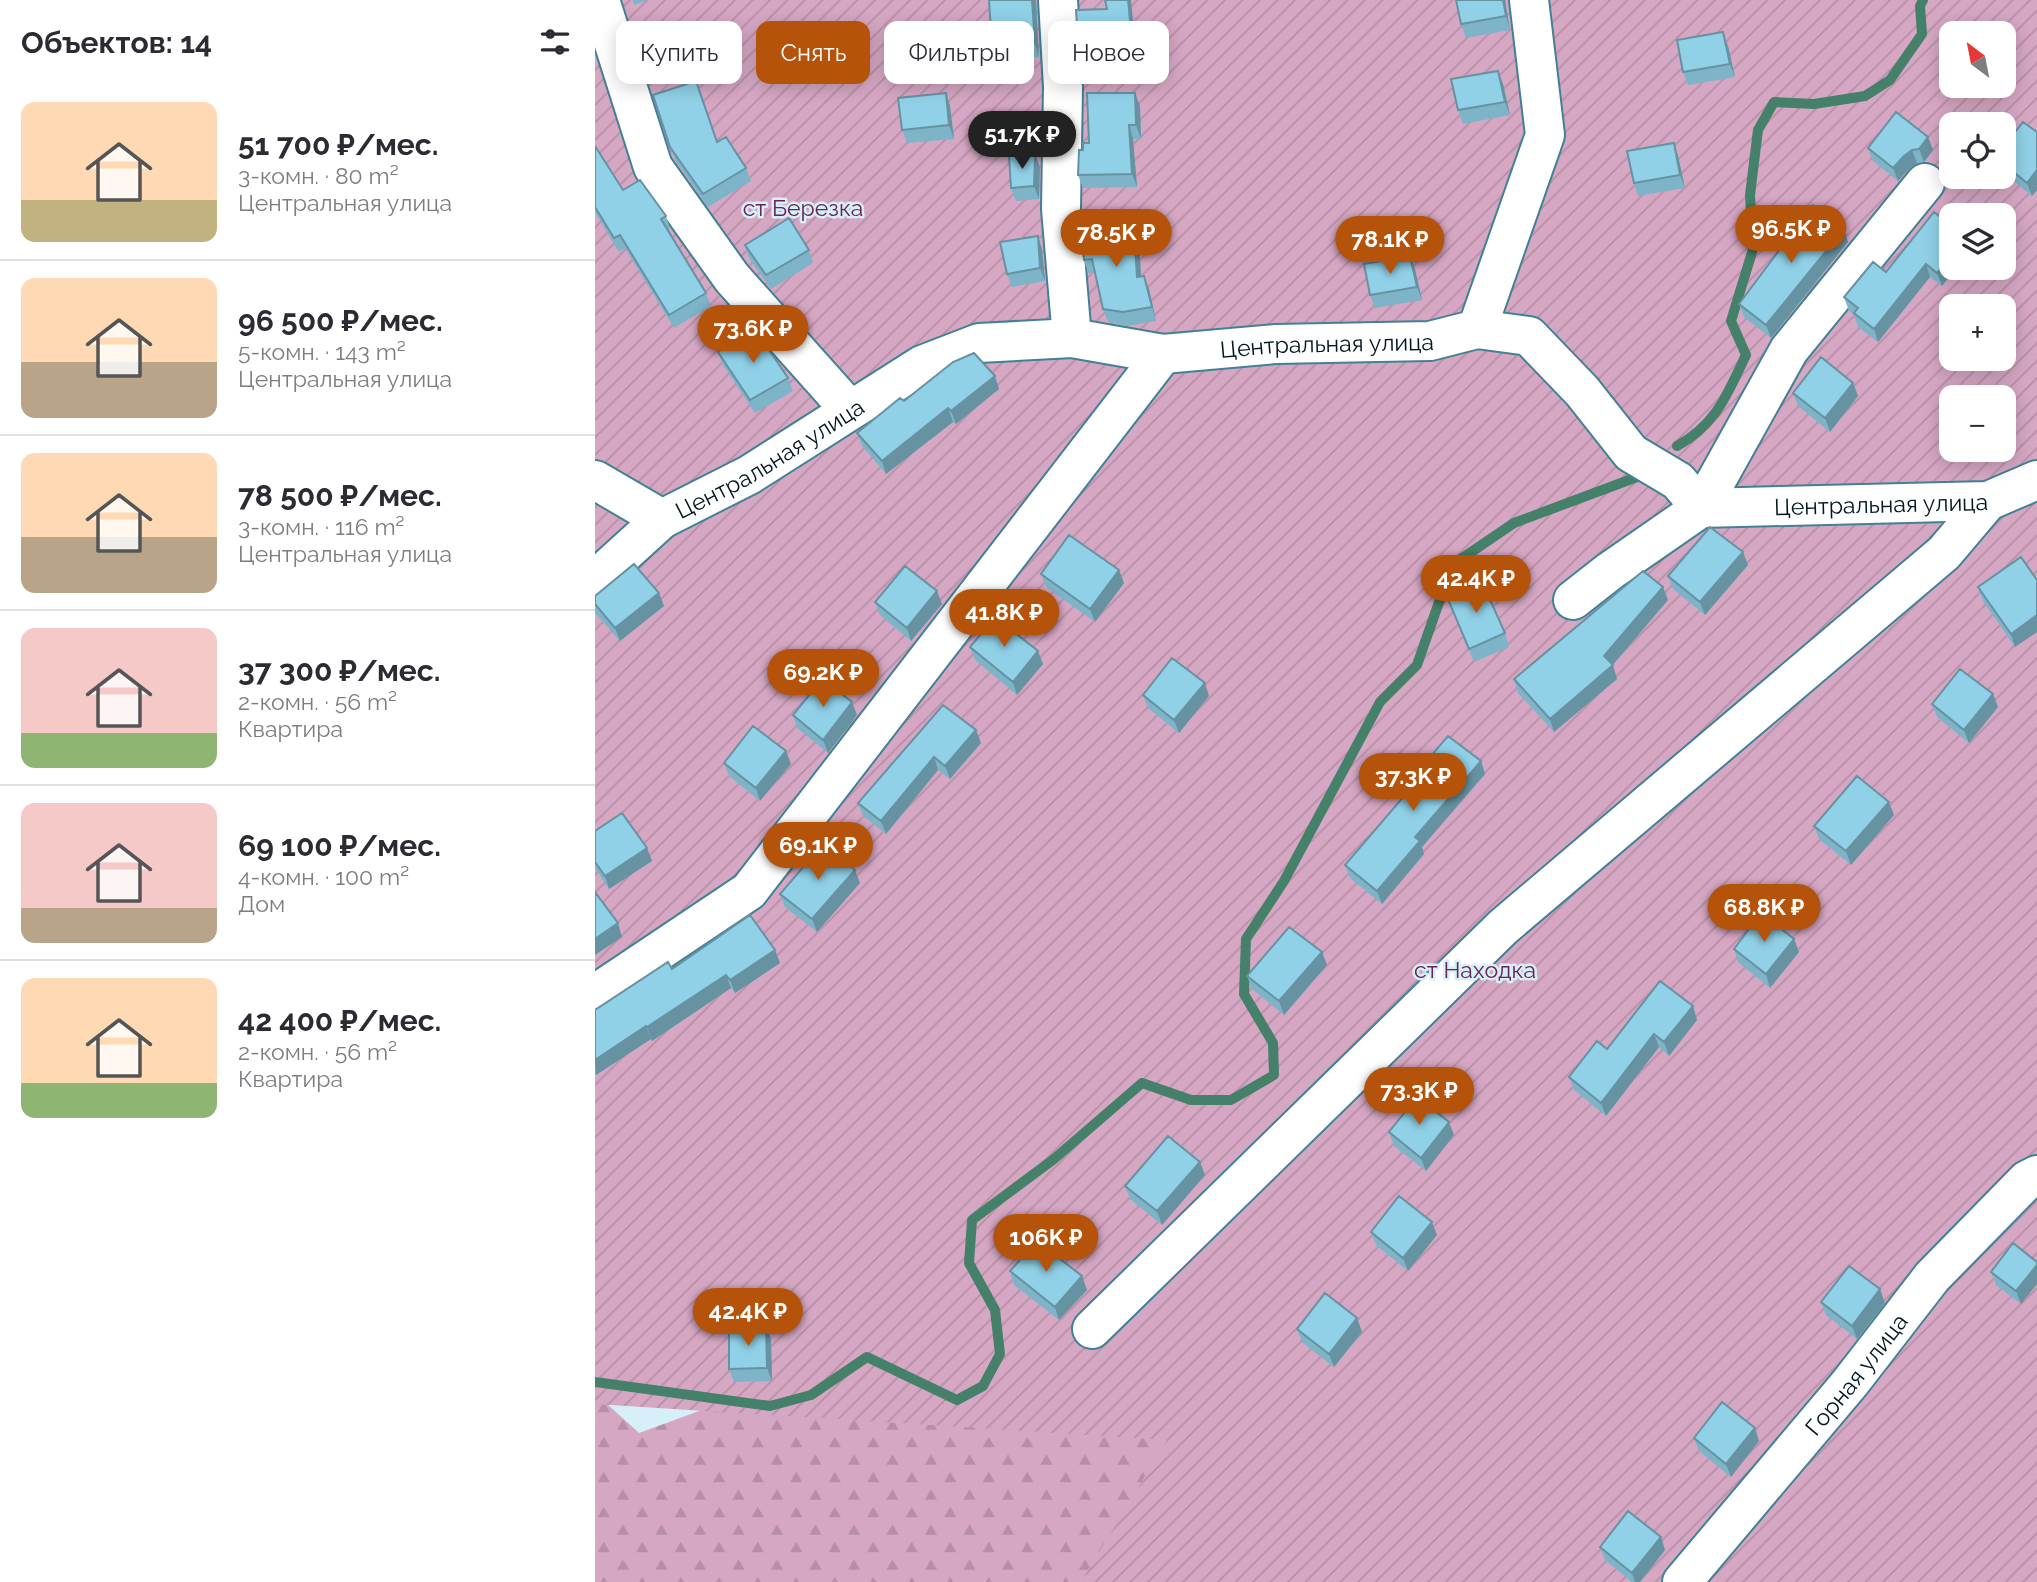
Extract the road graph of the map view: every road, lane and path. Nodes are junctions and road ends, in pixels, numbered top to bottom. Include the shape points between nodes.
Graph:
1 (600, 0) edge
2 (1058, 0) edge
3 (1529, 0) edge
4 (1925, 183) dead end
5 (1476, 329) junction
6 (1072, 338) junction
7 (1163, 354) junction
8 (850, 410) junction
9 (595, 480) edge
10 (2037, 480) edge
11 (1988, 501) junction
12 (1702, 508) junction
13 (662, 519) junction
14 (595, 580) edge
15 (1573, 600) dead end
16 (595, 993) edge
17 (2037, 1175) edge
18 (1092, 1329) dead end
19 (1682, 1582) edge

1 - 8 street via 653,167 732,278
2 - 6 street via 1063,88 1061,209
3 - 5 street via 1545,135
4 - 12 street via 1789,350
5 - 7 street, Центральная улица via 1430,341 1276,344
5 - 12 street, Центральная улица via 1529,336 1582,391 1631,453 1678,481
6 - 7 street, Центральная улица
6 - 8 street, Центральная улица via 979,343 922,365
7 - 16 street via 749,891
8 - 13 street, Центральная улица via 749,475
9 - 13 street, Центральная улица
10 - 11 street, Центральная улица
11 - 12 street, Центральная улица
11 - 18 street via 1944,553 1503,927
12 - 15 street
13 - 14 street
17 - 19 street, Горная улица via 1932,1277 1850,1383

